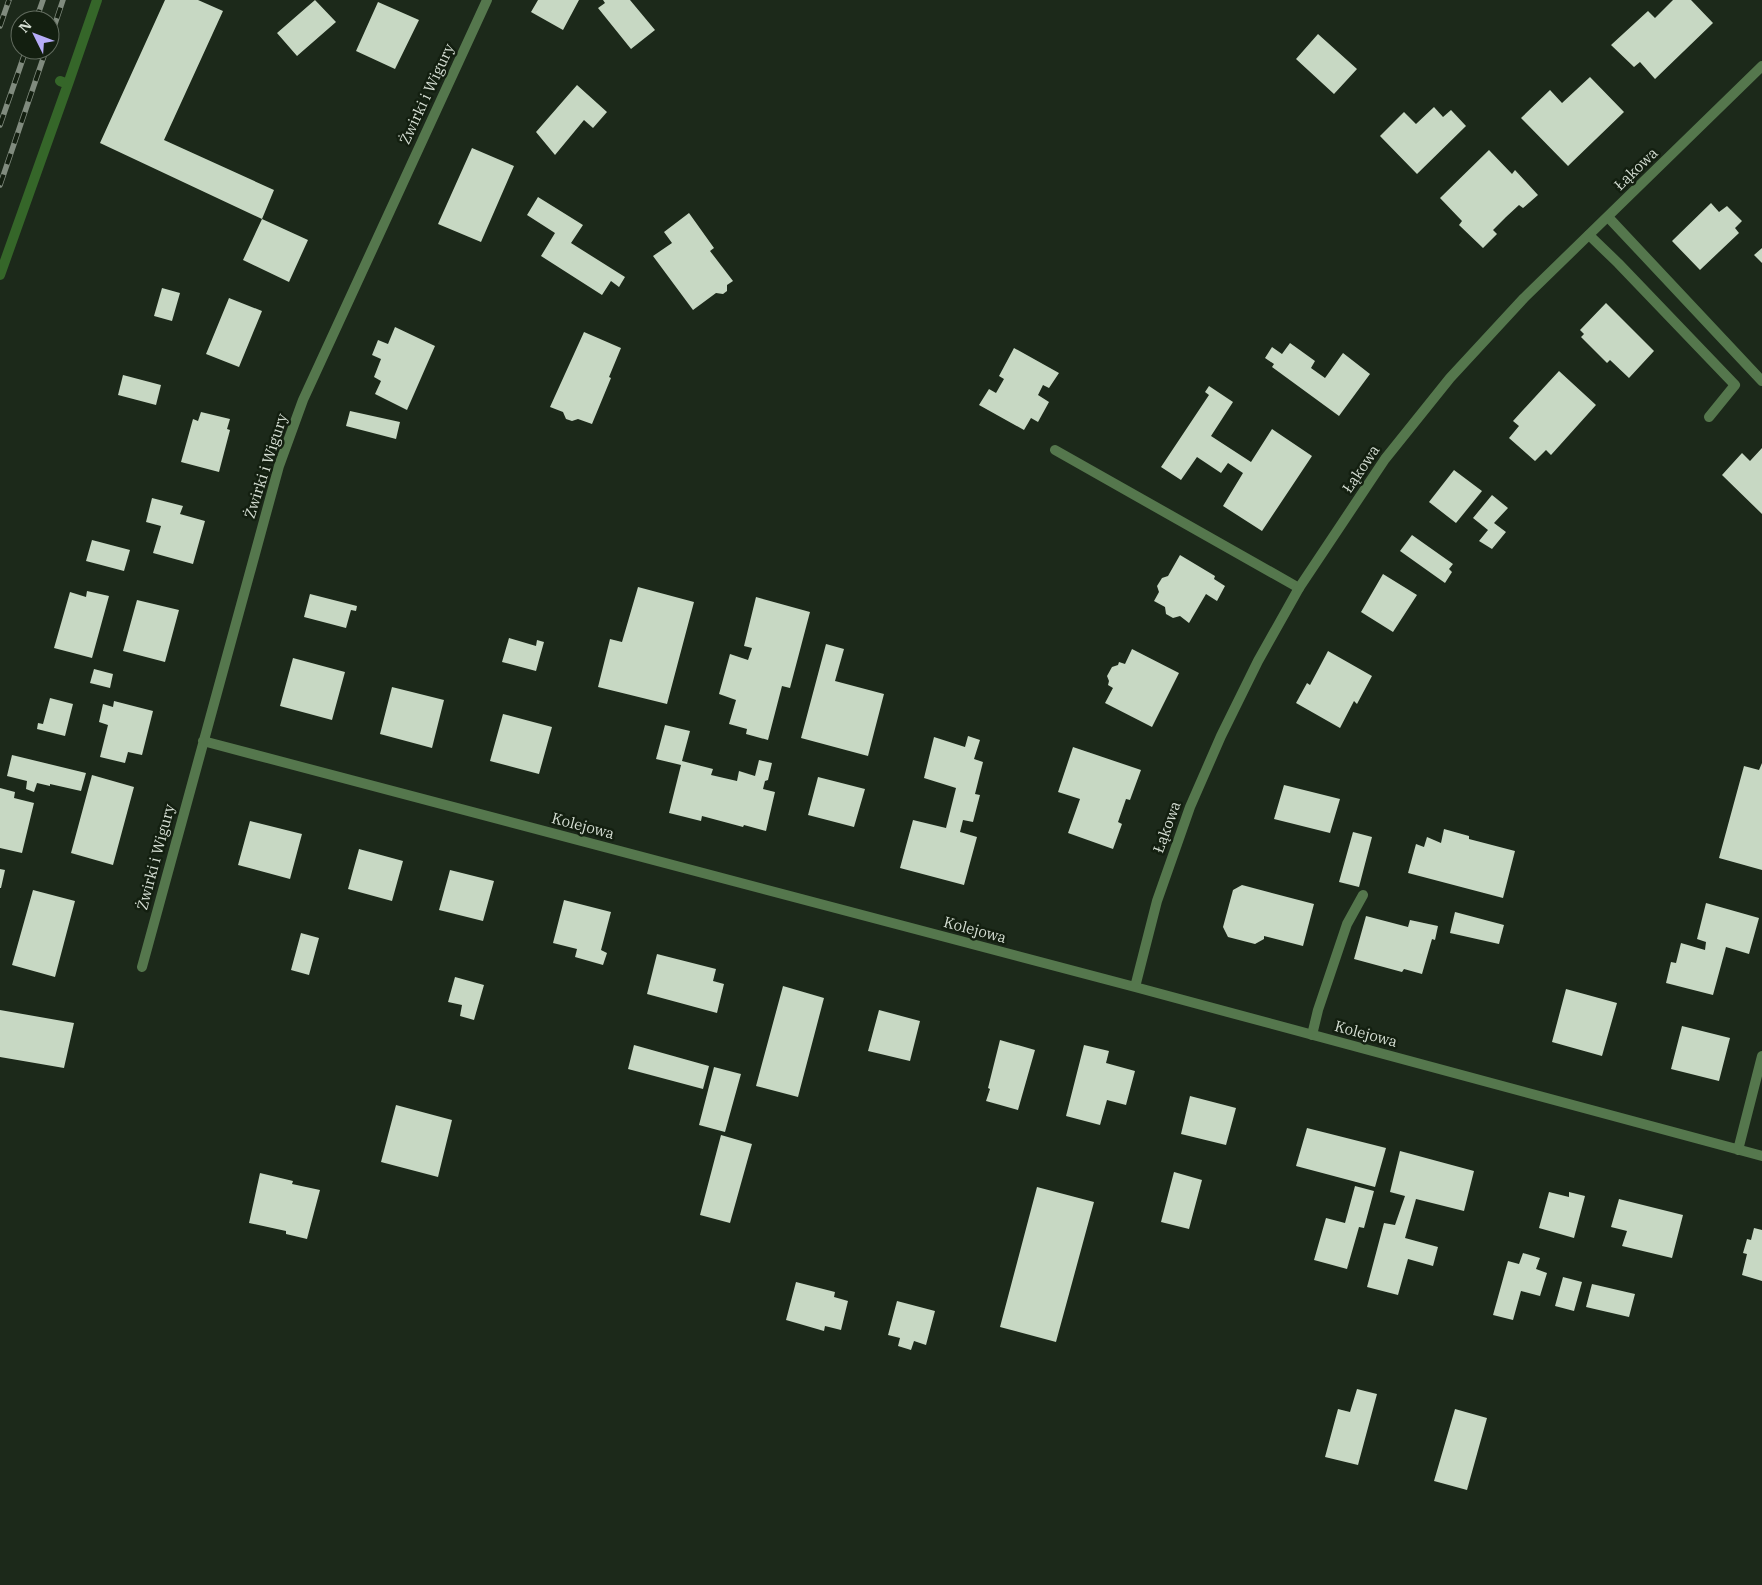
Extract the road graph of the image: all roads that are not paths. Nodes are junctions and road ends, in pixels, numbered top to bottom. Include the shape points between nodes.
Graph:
1 (487, 0) edge
2 (1762, 66) edge
3 (1608, 217) junction
4 (1589, 235) junction
5 (1762, 382) edge
6 (1709, 417) dead end
7 (1055, 450) dead end
8 (1299, 588) junction
9 (203, 741) junction
10 (1362, 895) dead end
11 (142, 967) dead end
12 (1135, 988) junction
13 (1312, 1035) junction
14 (1762, 1056) edge
15 (1738, 1150) junction
16 (1762, 1156) edge

1 - 9 street, Żwirki i Wigury via 303,400 279,466
2 - 3 street, Łąkowa
3 - 4 street, Łąkowa
3 - 5 street
4 - 6 street via 1735,385
4 - 8 street, Łąkowa via 1524,298 1450,378 1385,459
7 - 8 street
8 - 12 street, Łąkowa via 1221,736 1190,807 1157,901
9 - 11 street, Żwirki i Wigury
9 - 12 street, Kolejowa
10 - 13 street via 1346,924
12 - 13 street, Kolejowa
13 - 15 street, Kolejowa
14 - 15 street
15 - 16 street, Kolejowa

